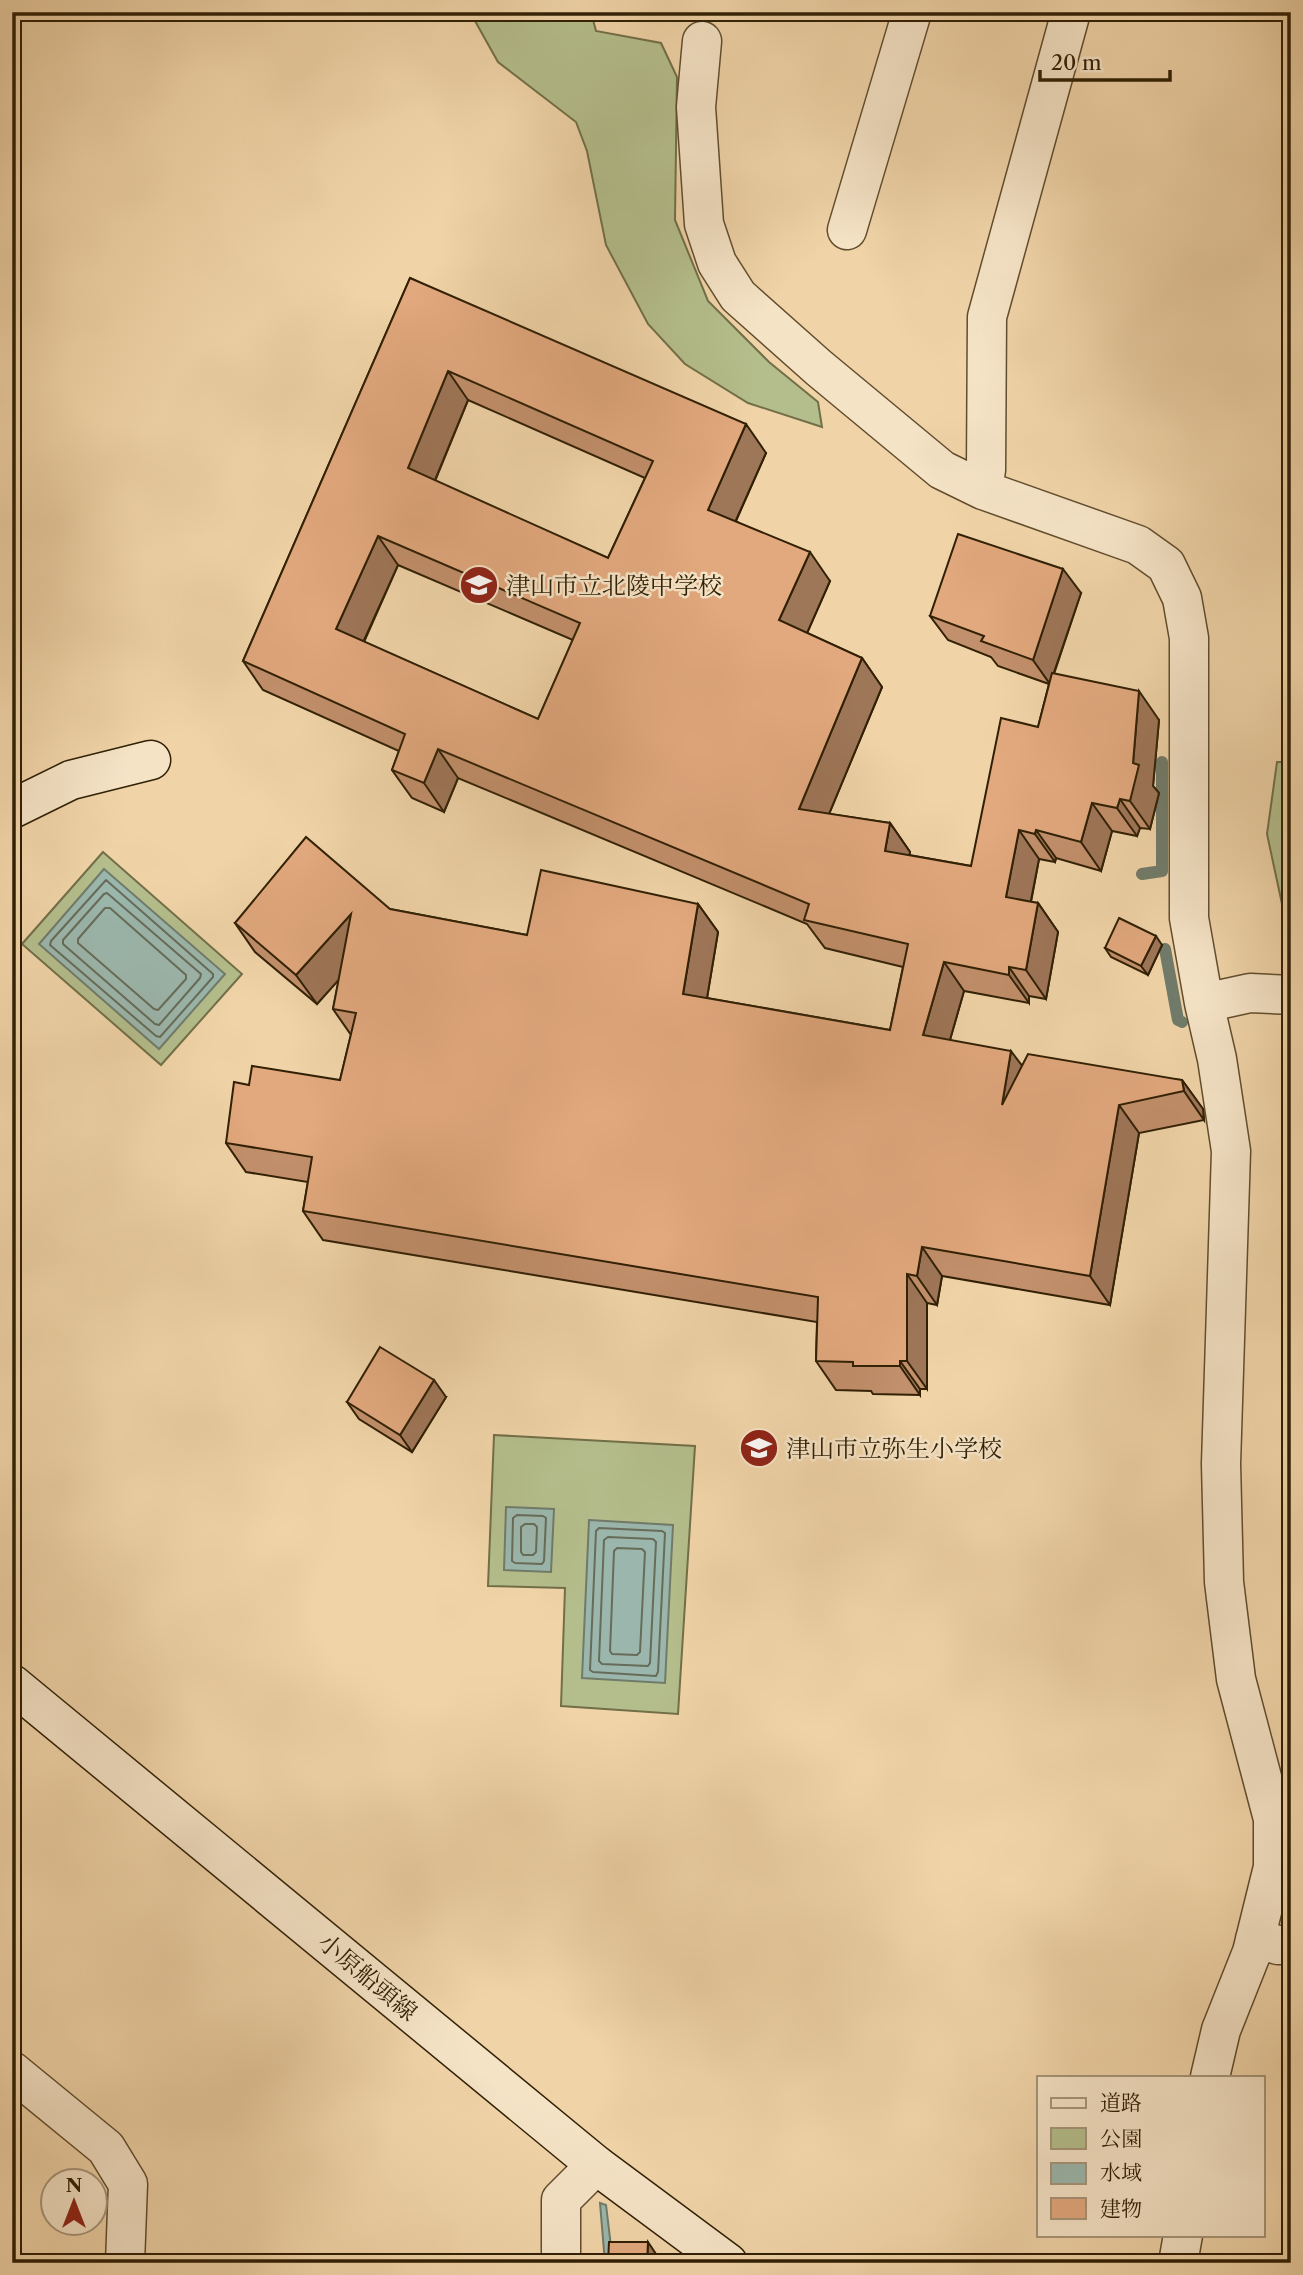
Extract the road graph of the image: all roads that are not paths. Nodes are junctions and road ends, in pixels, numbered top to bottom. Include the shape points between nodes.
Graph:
1 (912, 12) edge
2 (1071, 12) edge
3 (702, 41) dead end
4 (847, 230) dead end
5 (983, 490) junction
6 (151, 760) dead end
7 (12, 809) edge
8 (1291, 995) edge
9 (1204, 1003) junction
10 (12, 1684) edge
11 (1273, 1942) edge
12 (12, 2071) edge
13 (1210, 2076) edge
14 (596, 2165) junction
15 (1184, 2236) edge
16 (125, 2263) edge
17 (562, 2263) edge
18 (728, 2263) edge
19 (1178, 2263) edge

1 - 4 street
2 - 5 street via 987,317
3 - 5 street via 696,107 699,174 704,224 717,263 738,296 819,368 942,470
5 - 9 street via 1138,545 1166,565 1182,598 1189,638 1189,918
6 - 7 street via 71,780
8 - 9 street via 1250,993
9 - 11 street via 1231,1151 1221,1464 1224,1582 1236,1679 1273,1819
10 - 14 street, 小原船頭線
11 - 13 street via 1221,2030
12 - 16 street via 106,2148 128,2184
14 - 17 street via 561,2200
14 - 18 street, 小原船頭線
15 - 19 street

